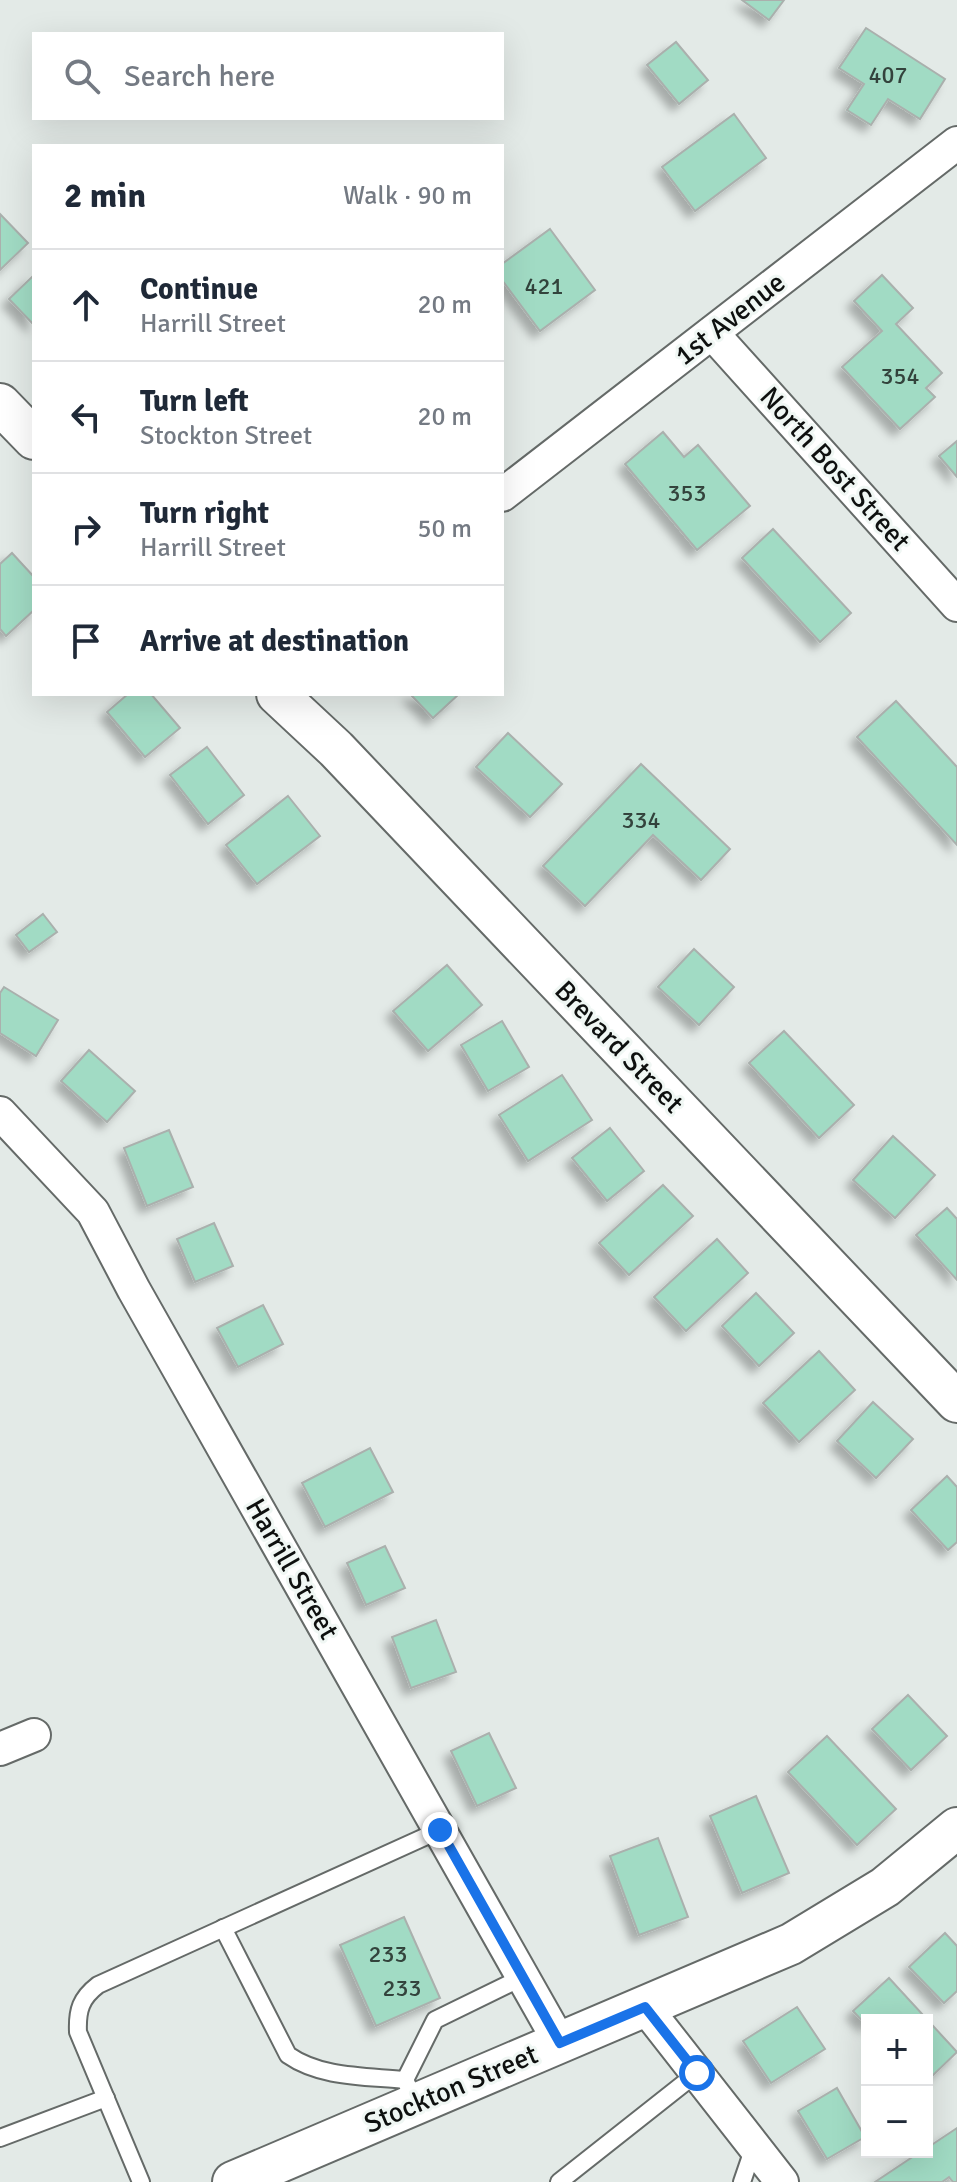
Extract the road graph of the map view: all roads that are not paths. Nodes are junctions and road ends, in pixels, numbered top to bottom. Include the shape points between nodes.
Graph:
1 (957, 143) edge
2 (712, 333) junction
3 (0, 404) edge
4 (32, 437) edge
5 (504, 493) edge
6 (957, 605) edge
7 (279, 696) edge
8 (0, 1113) edge
9 (957, 1402) edge
10 (34, 1735) dead end
11 (0, 1749) edge
12 (957, 1828) edge
13 (440, 1830) junction
14 (223, 1928) junction
15 (523, 1977) junction
16 (645, 2007) junction
17 (560, 2043) junction
18 (697, 2073) junction
19 (411, 2092) junction
20 (106, 2098) junction
21 (0, 2138) edge
22 (754, 2147) junction
23 (141, 2182) edge
24 (233, 2182) edge
25 (559, 2182) edge
26 (742, 2182) edge
27 (782, 2182) edge

1 - 2 street, 1st Avenue
2 - 5 street, 1st Avenue
2 - 6 street, North Bost Street
3 - 4 street
7 - 9 street, Brevard Street
8 - 13 street, Harrill Street via 93,1212
10 - 11 street
12 - 16 street, Stockton Street via 885,1887 791,1944
13 - 14 lane
13 - 15 street, Harrill Street
14 - 19 lane via 288,2055 306,2067
14 - 20 lane via 85,1994 77,2012 78,2032
15 - 17 street, Harrill Street
15 - 19 lane via 435,2020
16 - 17 street, Stockton Street
16 - 18 street
17 - 19 street, Stockton Street
18 - 22 street
18 - 25 lane
19 - 24 street, Stockton Street
20 - 21 lane
20 - 23 lane
22 - 26 lane
22 - 27 street

